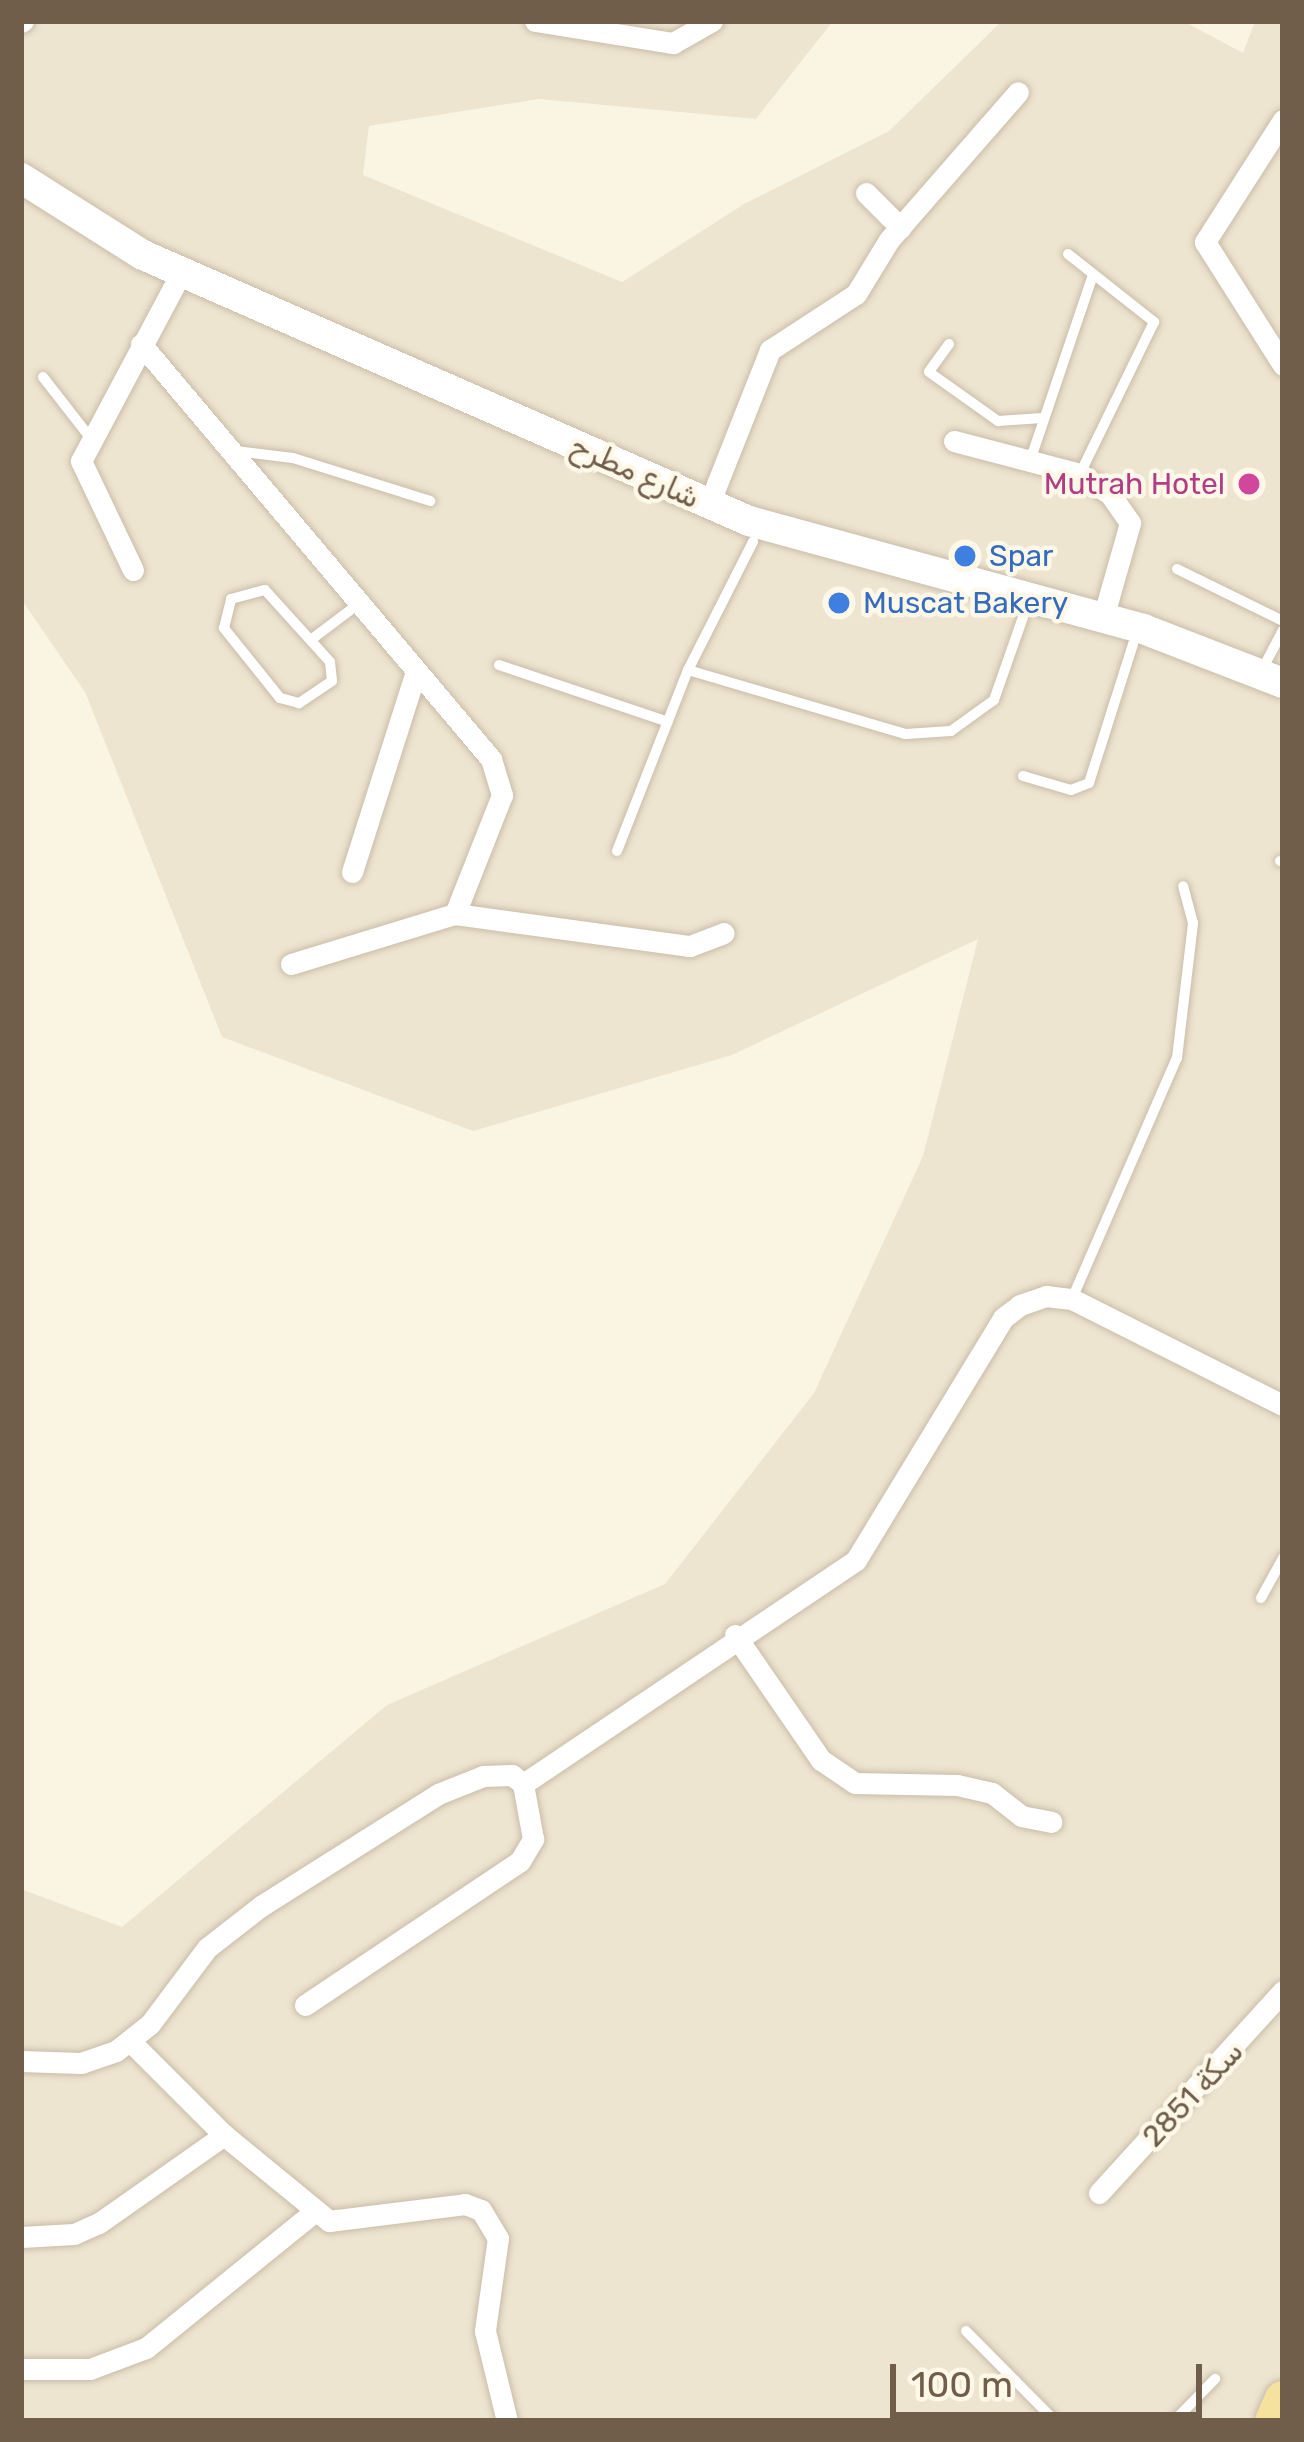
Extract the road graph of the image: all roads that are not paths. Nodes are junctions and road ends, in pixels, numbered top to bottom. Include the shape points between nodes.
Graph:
1 (535, 21) edge
2 (712, 21) edge
3 (1018, 92) dead end
4 (1283, 120) edge
5 (21, 178) edge
6 (866, 193) dead end
7 (21, 201) edge
8 (902, 228) junction
9 (1068, 254) dead end
10 (1093, 275) junction
11 (174, 286) junction
12 (141, 344) junction
13 (949, 344) dead end
14 (1283, 365) edge
15 (43, 377) dead end
16 (1042, 418) junction
17 (89, 436) junction
18 (954, 441) dead end
19 (232, 450) junction
20 (1031, 458) junction
21 (1080, 474) junction
22 (430, 501) dead end
23 (709, 504) junction
24 (753, 542) junction
25 (1177, 569) dead end
26 (133, 570) dead end
27 (357, 605) junction
28 (1023, 617) junction
29 (1103, 617) junction
30 (1283, 626) edge
31 (312, 639) junction
32 (1133, 644) junction
33 (499, 665) dead end
34 (688, 670) junction
35 (415, 675) junction
36 (1272, 678) edge
37 (1283, 703) edge
38 (668, 722) junction
39 (1023, 776) dead end
40 (617, 850) dead end
41 (352, 872) dead end
42 (1183, 886) dead end
43 (455, 914) junction
44 (724, 933) dead end
45 (290, 964) dead end
46 (1072, 1299) junction
47 (1283, 1405) edge
48 (1283, 1558) edge
49 (1261, 1598) dead end
50 (735, 1635) junction
51 (523, 1784) junction
52 (1051, 1822) dead end
53 (1283, 1991) edge
54 (305, 2005) dead end
55 (131, 2042) junction
56 (21, 2061) edge
57 (224, 2135) junction
58 (1099, 2193) dead end
59 (313, 2213) junction
60 (21, 2237) edge
61 (966, 2331) dead end
62 (21, 2369) edge
63 (1215, 2379) dead end
64 (1283, 2399) edge
65 (507, 2421) edge
66 (1055, 2421) edge
67 (1174, 2421) edge
68 (1273, 2421) edge

1 - 2 street via 673,43
3 - 8 street
4 - 14 street via 1205,242
5 - 23 main road, شارع مطرح via 142,255
6 - 8 street
7 - 11 main road, شارع مطرح
8 - 23 street via 856,294 770,350
9 - 10 lane
10 - 16 lane
10 - 21 lane via 1154,322
11 - 12 street
11 - 24 main road, شارع مطرح
12 - 17 street
12 - 19 street
13 - 16 lane via 929,372 998,421
15 - 17 lane
16 - 20 lane
17 - 26 street via 81,461
18 - 20 street
19 - 22 lane via 293,458
19 - 27 street
20 - 21 street
21 - 29 street via 1110,494 1130,524
23 - 29 main road, شارع مطرح via 833,550
24 - 28 main road, شارع مطرح
24 - 34 lane
25 - 30 lane
27 - 31 lane
27 - 35 street
28 - 32 main road, شارع مطرح
28 - 34 lane via 994,700 951,731 906,734
29 - 36 main road, شارع مطرح
30 - 36 lane
31 - 31 lane via 330,662 332,681 299,704 280,698 224,628 231,599 265,590
32 - 37 main road, شارع مطرح
32 - 39 lane via 1089,783 1071,790
33 - 38 lane
34 - 38 lane
35 - 41 street
35 - 43 street via 491,760 502,795
38 - 40 lane
42 - 46 lane via 1193,923 1177,1058
43 - 44 street via 690,946
43 - 45 street
46 - 47 street
46 - 50 street via 1046,1295 1003,1318 856,1560
48 - 49 lane
50 - 51 street
50 - 52 street via 821,1760 855,1783 957,1785 992,1792 1021,1816
51 - 54 street via 532,1839 520,1861
51 - 55 street via 512,1775 483,1776 438,1793 262,1906 207,1948
53 - 58 street, سكة 2851
55 - 56 street via 81,2063
55 - 57 street
57 - 59 street
57 - 60 street via 99,2223 74,2234
59 - 62 street via 146,2348 90,2369
59 - 65 street via 346,2224 465,2204 492,2222 486,2348
61 - 66 lane
63 - 67 lane
64 - 68 main road

